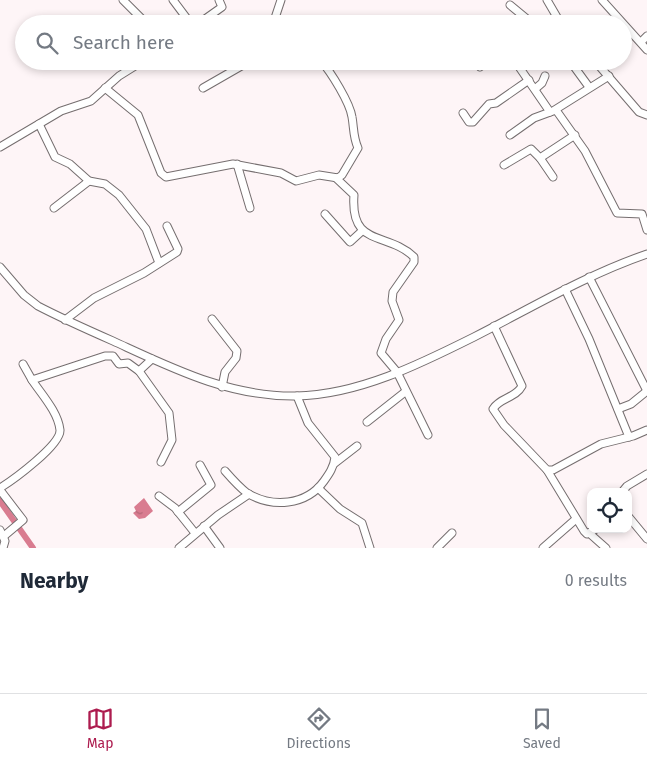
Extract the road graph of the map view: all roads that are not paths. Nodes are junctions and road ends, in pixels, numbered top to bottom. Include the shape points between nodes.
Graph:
1 (123, 0) edge
2 (173, 0) edge
3 (219, 0) edge
4 (281, 0) edge
5 (547, 0) edge
6 (602, 0) edge
7 (510, 5) dead end
8 (138, 15) edge
9 (184, 15) edge
10 (211, 15) edge
11 (276, 15) edge
12 (522, 15) edge
13 (556, 15) edge
14 (616, 15) edge
15 (632, 32) edge
16 (647, 36) edge
17 (641, 42) junction
18 (647, 50) edge
19 (130, 70) edge
20 (234, 70) edge
21 (328, 70) edge
22 (522, 70) edge
23 (577, 70) edge
24 (604, 70) edge
25 (545, 76) dead end
26 (609, 76) junction
27 (529, 80) junction
28 (589, 87) junction
29 (105, 88) junction
30 (203, 88) dead end
31 (535, 89) junction
32 (553, 111) junction
33 (463, 113) dead end
34 (647, 115) edge
35 (39, 124) junction
36 (510, 135) dead end
37 (575, 135) junction
38 (0, 147) edge
39 (540, 158) junction
40 (237, 164) junction
41 (504, 165) dead end
42 (553, 177) dead end
43 (336, 178) junction
44 (89, 181) junction
45 (54, 208) dead end
46 (250, 208) dead end
47 (326, 214) dead end
48 (167, 226) dead end
49 (362, 230) junction
50 (647, 230) edge
51 (647, 254) edge
52 (159, 263) junction
53 (0, 267) edge
54 (588, 278) junction
55 (565, 289) junction
56 (212, 319) dead end
57 (65, 320) junction
58 (494, 326) junction
59 (152, 359) junction
60 (23, 364) dead end
61 (139, 371) junction
62 (397, 372) junction
63 (32, 380) junction
64 (222, 387) junction
65 (647, 391) edge
66 (405, 392) junction
67 (297, 396) junction
68 (618, 409) junction
69 (367, 422) dead end
70 (646, 432) edge
71 (428, 435) dead end
72 (629, 437) junction
73 (357, 446) dead end
74 (162, 462) dead end
75 (334, 463) junction
76 (200, 465) dead end
77 (547, 470) junction
78 (225, 472) dead end
79 (647, 474) edge
80 (318, 488) junction
81 (625, 488) edge
82 (0, 489) edge
83 (249, 494) junction
84 (159, 496) dead end
85 (178, 512) junction
86 (576, 519) junction
87 (632, 521) edge
88 (204, 526) junction
89 (587, 532) edge
90 (4, 533) edge
91 (196, 533) junction
92 (589, 533) edge
93 (452, 534) dead end
94 (647, 539) edge
95 (3, 548) edge
96 (179, 548) edge
97 (220, 548) edge
98 (370, 548) edge
99 (437, 548) edge
100 (543, 548) edge
101 (606, 548) edge

1 - 8 street
2 - 9 street
3 - 10 street via 222,7
4 - 11 street
5 - 13 street
6 - 14 street
7 - 12 street
15 - 17 street
16 - 17 street
17 - 18 street
19 - 29 street
20 - 30 street
21 - 43 street via 352,114 352,133 358,148 342,175
22 - 27 street
23 - 28 street
24 - 26 street
25 - 31 street
26 - 28 street
26 - 34 street via 639,112
27 - 31 street
27 - 33 street via 496,103 488,104 473,122 469,122
28 - 32 street
29 - 35 street via 86,104 61,111
29 - 40 street via 138,115 161,173 166,177
31 - 32 street
32 - 36 street via 534,118
32 - 37 street
35 - 38 street
35 - 44 street via 55,157 70,164
37 - 39 street
37 - 50 street via 617,213 642,214
39 - 41 street via 531,149
39 - 42 street
40 - 43 street via 281,173 296,181 319,175
40 - 46 street
43 - 49 street via 354,195 352,208
44 - 45 street
44 - 52 street via 105,184 118,196 146,229
47 - 49 street via 350,242
48 - 52 street via 178,251
49 - 62 street via 414,256 414,262 393,292 392,301 399,320 381,349 383,357
51 - 54 street
52 - 57 street via 94,298
53 - 57 street via 31,301
54 - 55 street
54 - 65 street
55 - 58 street
55 - 68 street
56 - 64 street via 237,350 236,358 225,372
57 - 59 street
58 - 62 street
58 - 77 street via 522,386 495,405 493,410
59 - 61 street
59 - 64 street
60 - 63 street
61 - 63 street via 128,363 119,364 113,356 106,356
61 - 74 street via 169,413 172,440
62 - 66 street
62 - 67 street via 341,389
63 - 82 street via 58,420 60,433 55,444
64 - 67 street
65 - 68 street via 631,404
66 - 69 street
66 - 71 street
67 - 75 street via 308,423 333,453
68 - 72 street
70 - 72 street
72 - 77 street via 601,444 553,470
73 - 75 street
75 - 80 street
76 - 85 street via 210,485
77 - 86 street
78 - 83 street
79 - 81 street
80 - 83 street via 295,502 279,502
80 - 98 street via 340,509 362,523
82 - 90 street via 23,518 22,522
83 - 88 street
84 - 85 street
85 - 91 street
86 - 89 street
86 - 100 street
87 - 94 street
88 - 91 street
88 - 97 street
90 - 95 street
91 - 96 street
92 - 101 street
93 - 99 street

